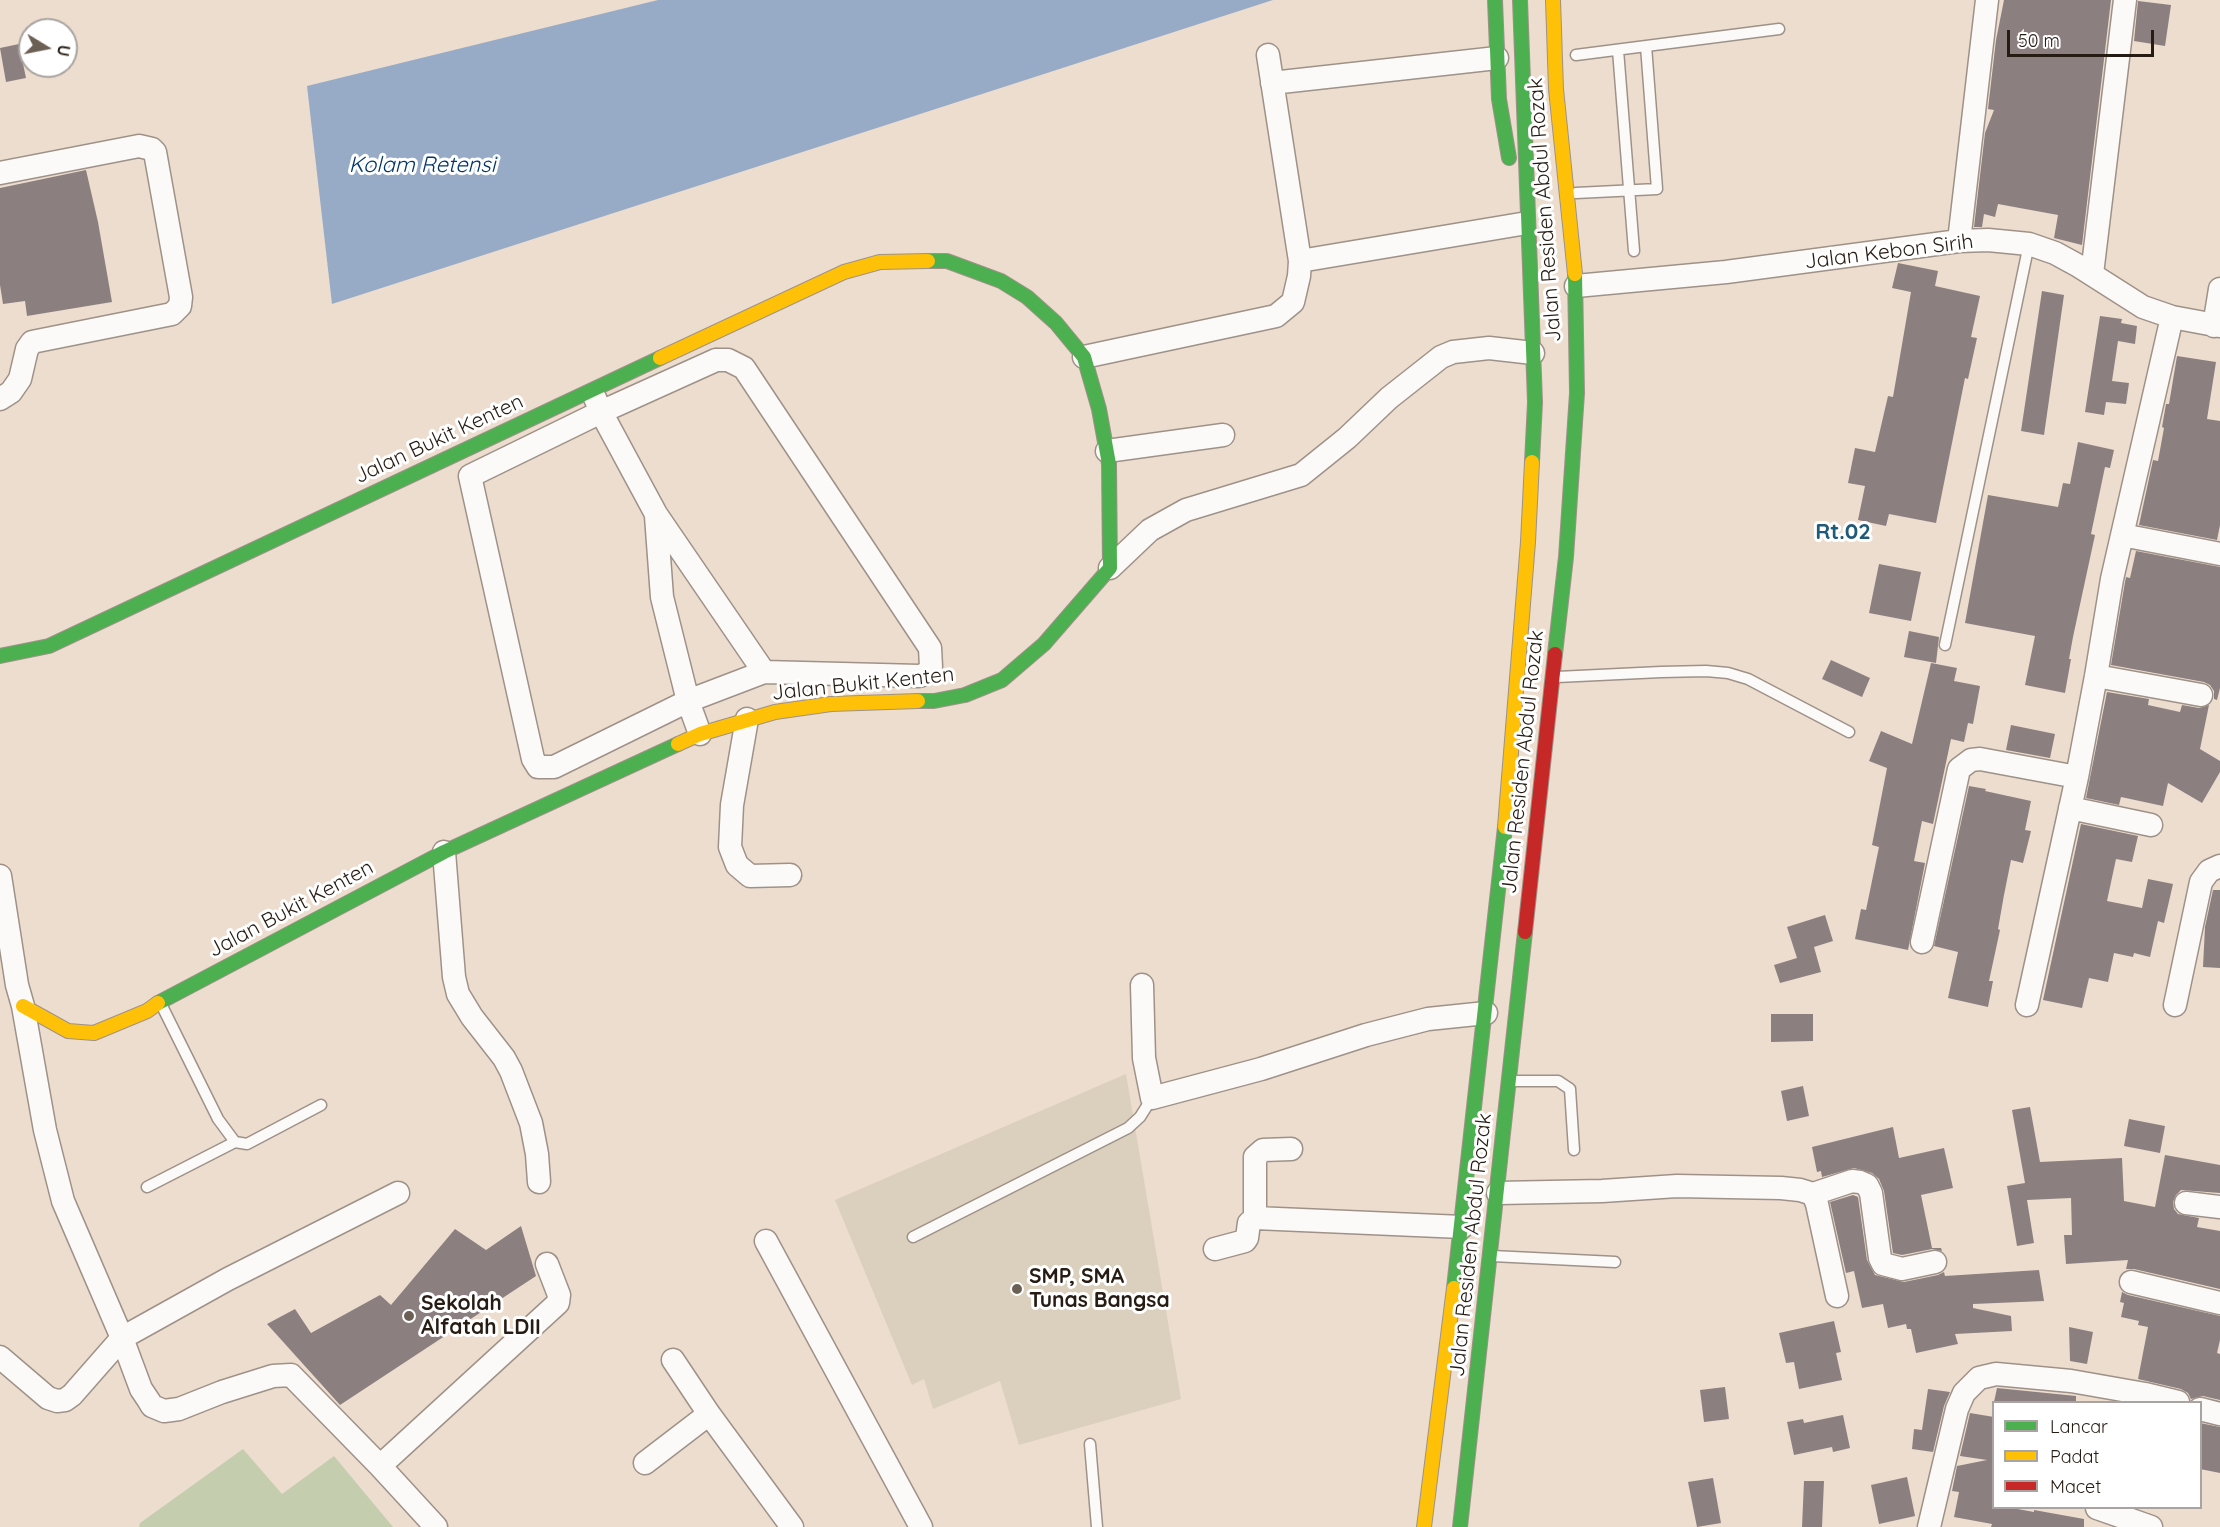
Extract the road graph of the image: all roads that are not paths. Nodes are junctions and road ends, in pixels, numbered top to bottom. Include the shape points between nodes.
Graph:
1 (1495, 0) edge
2 (1520, 0) edge
3 (1553, 0) edge
4 (1987, 0) edge
5 (2125, 0) edge
6 (1779, 29) dead end
7 (1646, 46) junction
8 (1576, 50) joint
9 (1618, 50) junction
10 (1268, 56) dead end
11 (1497, 58) junction
12 (1577, 71) dead end
13 (1272, 83) junction
14 (1576, 147) dead end
15 (0, 173) edge
16 (1576, 192) junction
17 (1629, 192) junction
18 (1521, 224) junction
19 (1959, 241) junction
20 (2029, 244) junction
21 (1634, 251) dead end
22 (1574, 258) junction
23 (1300, 261) junction
24 (1530, 272) junction
25 (2092, 274) junction
26 (1576, 286) junction
27 (2220, 290) edge
28 (2172, 317) junction
29 (2217, 326) edge
30 (1533, 352) junction
31 (1084, 357) junction
32 (592, 391) junction
33 (0, 399) edge
34 (601, 412) junction
35 (1223, 435) dead end
36 (1107, 451) junction
37 (656, 514) junction
38 (2122, 534) junction
39 (2220, 554) edge
40 (1110, 568) junction
41 (1945, 645) dead end
42 (0, 656) edge
43 (764, 672) junction
44 (2096, 676) junction
45 (1553, 677) junction
46 (2201, 695) dead end
47 (688, 701) junction
48 (747, 719) junction
49 (1850, 732) dead end
50 (700, 734) junction
51 (2077, 777) junction
52 (2070, 808) junction
53 (2151, 825) dead end
54 (444, 852) junction
55 (2220, 866) edge
56 (790, 875) dead end
57 (0, 876) edge
58 (1922, 942) dead end
59 (1142, 985) dead end
60 (13, 994) edge
61 (160, 1001) junction
62 (2027, 1005) dead end
63 (2175, 1005) dead end
64 (1486, 1013) junction
65 (1510, 1082) junction
66 (1152, 1098) junction
67 (321, 1105) dead end
68 (235, 1142) junction
69 (1291, 1149) dead end
70 (1574, 1150) dead end
71 (539, 1182) dead end
72 (147, 1187) dead end
73 (1498, 1192) junction
74 (398, 1193) dead end
75 (1813, 1194) junction
76 (2186, 1203) dead end
77 (2220, 1207) edge
78 (1255, 1218) junction
79 (1462, 1227) junction
80 (913, 1237) dead end
81 (766, 1241) dead end
82 (1215, 1249) dead end
83 (1490, 1256) junction
84 (1615, 1262) dead end
85 (1935, 1262) dead end
86 (547, 1264) dead end
87 (2131, 1282) dead end
88 (1837, 1296) dead end
89 (2220, 1303) edge
90 (122, 1338) junction
91 (0, 1357) edge
92 (673, 1360) dead end
93 (2174, 1401) edge
94 (2202, 1409) edge
95 (709, 1414) junction
96 (2220, 1414) edge
97 (1090, 1444) dead end
98 (645, 1464) dead end
99 (380, 1466) junction
100 (2100, 1509) edge
101 (781, 1523) edge
102 (436, 1527) edge
103 (921, 1527) edge
104 (1097, 1527) edge
105 (1424, 1527) edge
106 (1460, 1527) edge
107 (1929, 1527) edge
108 (2151, 1527) edge

1 - 11 main road
2 - 24 main road, Jalan Residen Abdul Rozak
3 - 22 main road, Jalan Residen Abdul Rozak via 1556,89
4 - 19 street
5 - 25 street
6 - 7 lane
7 - 9 lane
7 - 17 lane via 1657,189
8 - 9 lane
8 - 12 main road
9 - 17 lane
10 - 13 street
11 - 13 street
11 - 18 main road via 1499,99
13 - 23 street
14 - 16 main road
15 - 33 street via 139,146 152,149 180,302 172,314 32,342 20,379
16 - 17 lane
16 - 22 main road
17 - 21 lane
18 - 23 street
18 - 24 main road
19 - 20 street, Jalan Kebon Sirih
19 - 26 street, Jalan Kebon Sirih via 1726,272
20 - 25 street, Jalan Kebon Sirih via 2055,253
20 - 41 lane
22 - 26 main road, Jalan Residen Abdul Rozak
23 - 31 street via 1293,302 1276,316
24 - 30 main road, Jalan Residen Abdul Rozak
25 - 28 street, Jalan Kebon Sirih via 2143,308
26 - 45 main road, Jalan Residen Abdul Rozak via 1577,393
27 - 29 street
28 - 29 street, Jalan Kebon Sirih
28 - 38 street
30 - 40 street via 1489,348 1441,357 1301,475 1186,510 1150,530
30 - 64 main road, Jalan Residen Abdul Rozak via 1535,402 1528,542
31 - 32 main road, Jalan Bukit Kenten via 1049,316 1001,281 947,261 880,262 844,273
31 - 36 main road, Jalan Bukit Kenten
32 - 34 street
32 - 42 main road, Jalan Bukit Kenten via 49,646
34 - 37 street
34 - 43 street via 716,360 740,364 930,648 932,657 926,674 919,675
34 - 47 street via 470,476 533,759 538,767 554,767
35 - 36 street
36 - 40 main road, Jalan Bukit Kenten
37 - 43 street
37 - 47 street via 662,597
38 - 39 street
38 - 44 street
40 - 48 main road, Jalan Bukit Kenten via 1044,644 1002,680 934,701 831,704
43 - 47 street
44 - 46 street
44 - 51 street
45 - 49 lane via 1728,673 1748,679
45 - 65 main road, Jalan Residen Abdul Rozak
47 - 50 street
48 - 50 main road, Jalan Bukit Kenten
48 - 56 street via 732,805 730,847 737,865 750,876
50 - 54 main road, Jalan Bukit Kenten
51 - 52 street
51 - 58 street via 1980,759 1959,769
52 - 53 street
52 - 62 street
54 - 61 main road, Jalan Bukit Kenten
54 - 71 street via 458,994 511,1071 531,1123
55 - 63 street via 2209,871 2202,882
57 - 60 street
59 - 66 street via 1144,1058
60 - 61 main road, Jalan Bukit Kenten via 68,1031 93,1033 147,1011
60 - 90 street via 63,1201
61 - 68 lane via 218,1119
64 - 66 street via 1428,1019 1365,1035 1261,1069
64 - 79 main road, Jalan Residen Abdul Rozak
65 - 70 lane via 1558,1081 1570,1089
65 - 73 main road, Jalan Residen Abdul Rozak
66 - 80 lane via 1128,1128
67 - 68 lane via 247,1144
68 - 72 lane
69 - 78 street via 1263,1150 1255,1157
73 - 75 street via 1677,1186 1781,1188
73 - 83 main road, Jalan Residen Abdul Rozak
74 - 90 street
75 - 85 street via 1852,1182 1867,1185 1883,1264 1902,1269
75 - 88 street
76 - 77 street
78 - 79 street
78 - 82 street via 1245,1241
79 - 105 main road, Jalan Residen Abdul Rozak
81 - 103 street
83 - 84 lane
83 - 106 main road, Jalan Residen Abdul Rozak
86 - 99 street via 559,1295 558,1303
87 - 89 street
90 - 91 street via 72,1395 62,1401 48,1398
90 - 99 street via 141,1389 157,1409 185,1408 273,1376 291,1375
92 - 95 street
93 - 107 street via 2071,1381 1996,1374 1979,1378 1964,1393 1957,1409
94 - 96 street
95 - 98 street
95 - 101 street
97 - 104 lane
99 - 102 street
100 - 108 street

